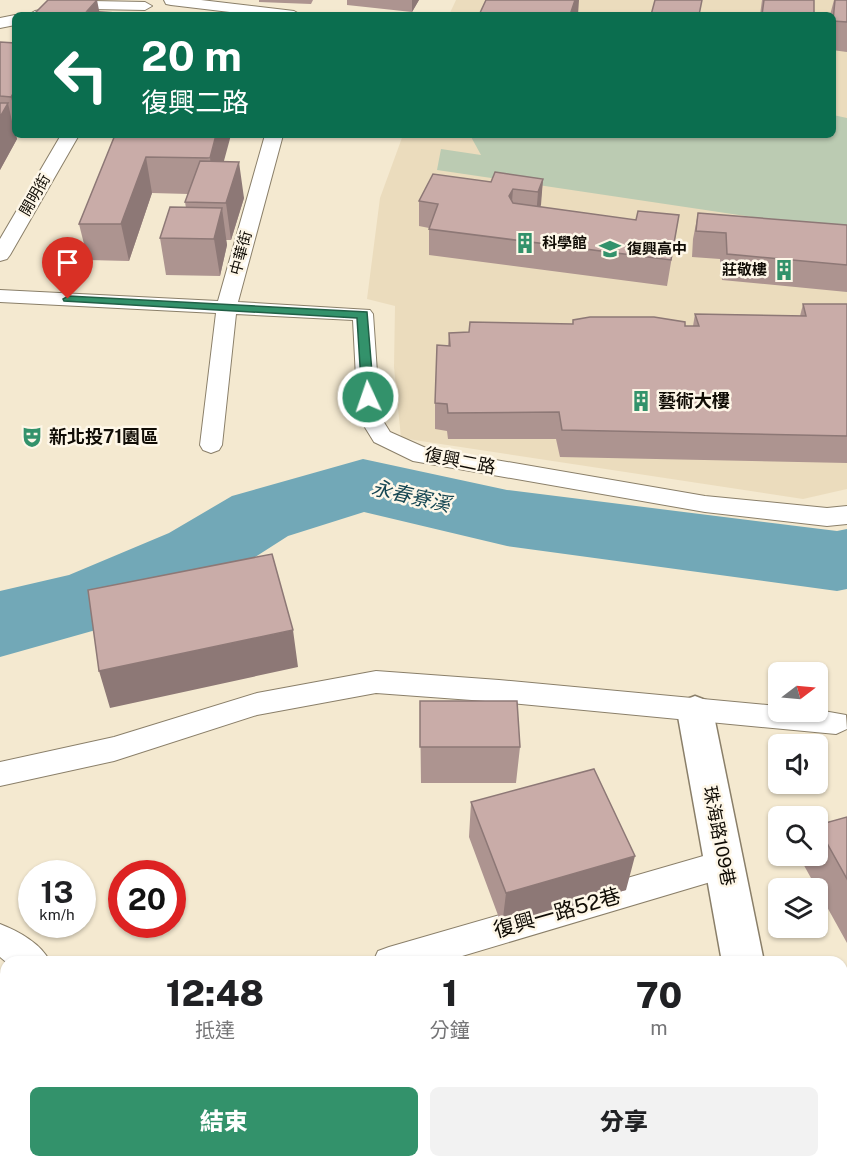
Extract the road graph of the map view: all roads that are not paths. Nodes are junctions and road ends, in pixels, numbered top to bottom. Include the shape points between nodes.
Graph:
1 (172, 1) edge
2 (87, 2) edge
3 (142, 11) edge
4 (48, 12) edge
5 (268, 12) edge
6 (68, 138) edge
7 (273, 138) edge
8 (0, 255) edge
9 (0, 296) edge
10 (226, 306) junction
11 (212, 445) dead end
12 (847, 514) edge
13 (695, 711) junction
14 (836, 723) dead end
15 (0, 774) edge
16 (724, 864) junction
17 (0, 939) edge
18 (25, 956) edge
19 (410, 956) edge
20 (742, 956) edge

1 - 3 lane
1 - 5 lane
2 - 3 lane
2 - 4 lane
6 - 8 lane, 開明街
7 - 10 lane, 中華街
9 - 10 lane, 復興二路
10 - 11 lane, 中華街
10 - 12 lane, 復興二路 via 363,315 369,416 382,437 421,455 705,504 826,517
13 - 14 lane
13 - 15 lane via 376,682 257,704 114,749
13 - 16 street, 珠海路109巷
16 - 19 lane, 復興一路52巷
16 - 20 street, 珠海路109巷
17 - 18 lane

